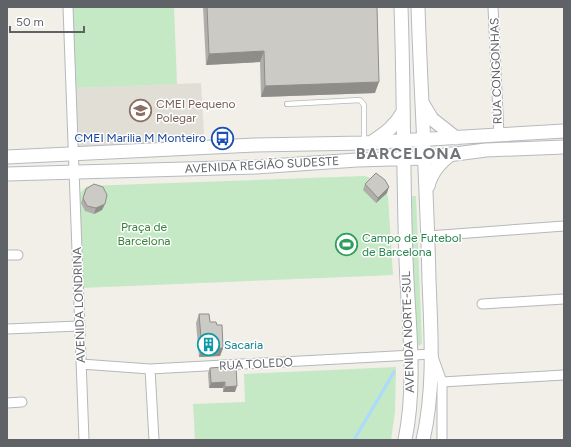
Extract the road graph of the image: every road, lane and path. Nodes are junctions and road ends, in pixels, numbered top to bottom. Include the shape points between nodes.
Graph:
1 (68, 7) edge
2 (402, 7) edge
3 (418, 7) edge
4 (493, 7) edge
5 (287, 104) dead end
6 (422, 104) junction
7 (404, 110) junction
8 (564, 132) edge
9 (499, 135) junction
10 (456, 138) junction
11 (424, 140) junction
12 (404, 142) junction
13 (367, 143) junction
14 (255, 145) junction
15 (289, 145) junction
16 (564, 146) edge
17 (72, 154) junction
18 (451, 154) junction
19 (7, 157) edge
20 (425, 158) junction
21 (403, 159) junction
22 (381, 160) junction
23 (290, 165) junction
24 (256, 167) junction
25 (73, 171) junction
26 (7, 174) edge
27 (404, 188) junction
28 (427, 189) junction
29 (564, 226) edge
30 (428, 236) junction
31 (7, 255) edge
32 (18, 255) dead end
33 (564, 299) edge
34 (482, 304) dead end
35 (79, 326) junction
36 (7, 329) edge
37 (432, 354) junction
38 (410, 357) junction
39 (81, 364) junction
40 (150, 369) junction
41 (564, 375) edge
42 (442, 382) junction
43 (22, 402) dead end
44 (7, 403) edge
45 (84, 440) edge
46 (154, 440) edge
47 (405, 440) edge
48 (423, 440) edge
49 (442, 440) edge

1 - 17 street, AVENIDA LONDRINA
2 - 7 street, AVENIDA NORTE-SUL
3 - 6 street, AVENIDA NORTE-SUL
4 - 9 street, RUA CONGONHAS
5 - 13 lane via 360,100 364,105
6 - 10 street via 432,119
6 - 11 street, AVENIDA NORTE-SUL
7 - 12 street, AVENIDA NORTE-SUL
7 - 13 street via 397,123 386,134
8 - 9 street, AVENIDA REGIÃO SUDESTE
9 - 10 street, AVENIDA REGIÃO SUDESTE
10 - 11 street, AVENIDA REGIÃO SUDESTE
11 - 12 street, AVENIDA REGIÃO SUDESTE
11 - 20 street, AVENIDA NORTE-SUL
12 - 13 street, AVENIDA REGIÃO SUDESTE
12 - 21 street, AVENIDA NORTE-SUL
13 - 15 street, AVENIDA REGIÃO SUDESTE
14 - 15 street, AVENIDA REGIÃO SUDESTE
14 - 17 street, AVENIDA REGIÃO SUDESTE
14 - 24 street
15 - 23 street via 293,156
16 - 18 street, AVENIDA REGIÃO SUDESTE
17 - 19 street, AVENIDA REGIÃO SUDESTE
17 - 25 street, AVENIDA LONDRINA
18 - 20 street, AVENIDA REGIÃO SUDESTE
18 - 28 street via 438,164
20 - 21 street, AVENIDA REGIÃO SUDESTE
20 - 28 street, AVENIDA NORTE-SUL
21 - 22 street, AVENIDA REGIÃO SUDESTE
21 - 27 street, AVENIDA NORTE-SUL
22 - 23 street, AVENIDA REGIÃO SUDESTE
22 - 27 street via 396,166
23 - 24 street, AVENIDA REGIÃO SUDESTE
24 - 25 street, AVENIDA REGIÃO SUDESTE
25 - 26 street, AVENIDA REGIÃO SUDESTE
25 - 35 street, AVENIDA LONDRINA
27 - 38 street, AVENIDA NORTE-SUL
28 - 30 street, AVENIDA NORTE-SUL
29 - 30 street
30 - 37 street, AVENIDA NORTE-SUL
31 - 32 street
33 - 34 street
35 - 36 street
35 - 39 street, AVENIDA LONDRINA
37 - 38 street, RUA TOLEDO
37 - 42 street
37 - 48 street, AVENIDA NORTE-SUL
38 - 40 street, RUA TOLEDO
38 - 47 street, AVENIDA NORTE-SUL via 411,390
39 - 40 street, RUA TOLEDO
39 - 45 street, AVENIDA LONDRINA
40 - 46 street
41 - 42 street
42 - 49 street
43 - 44 street

